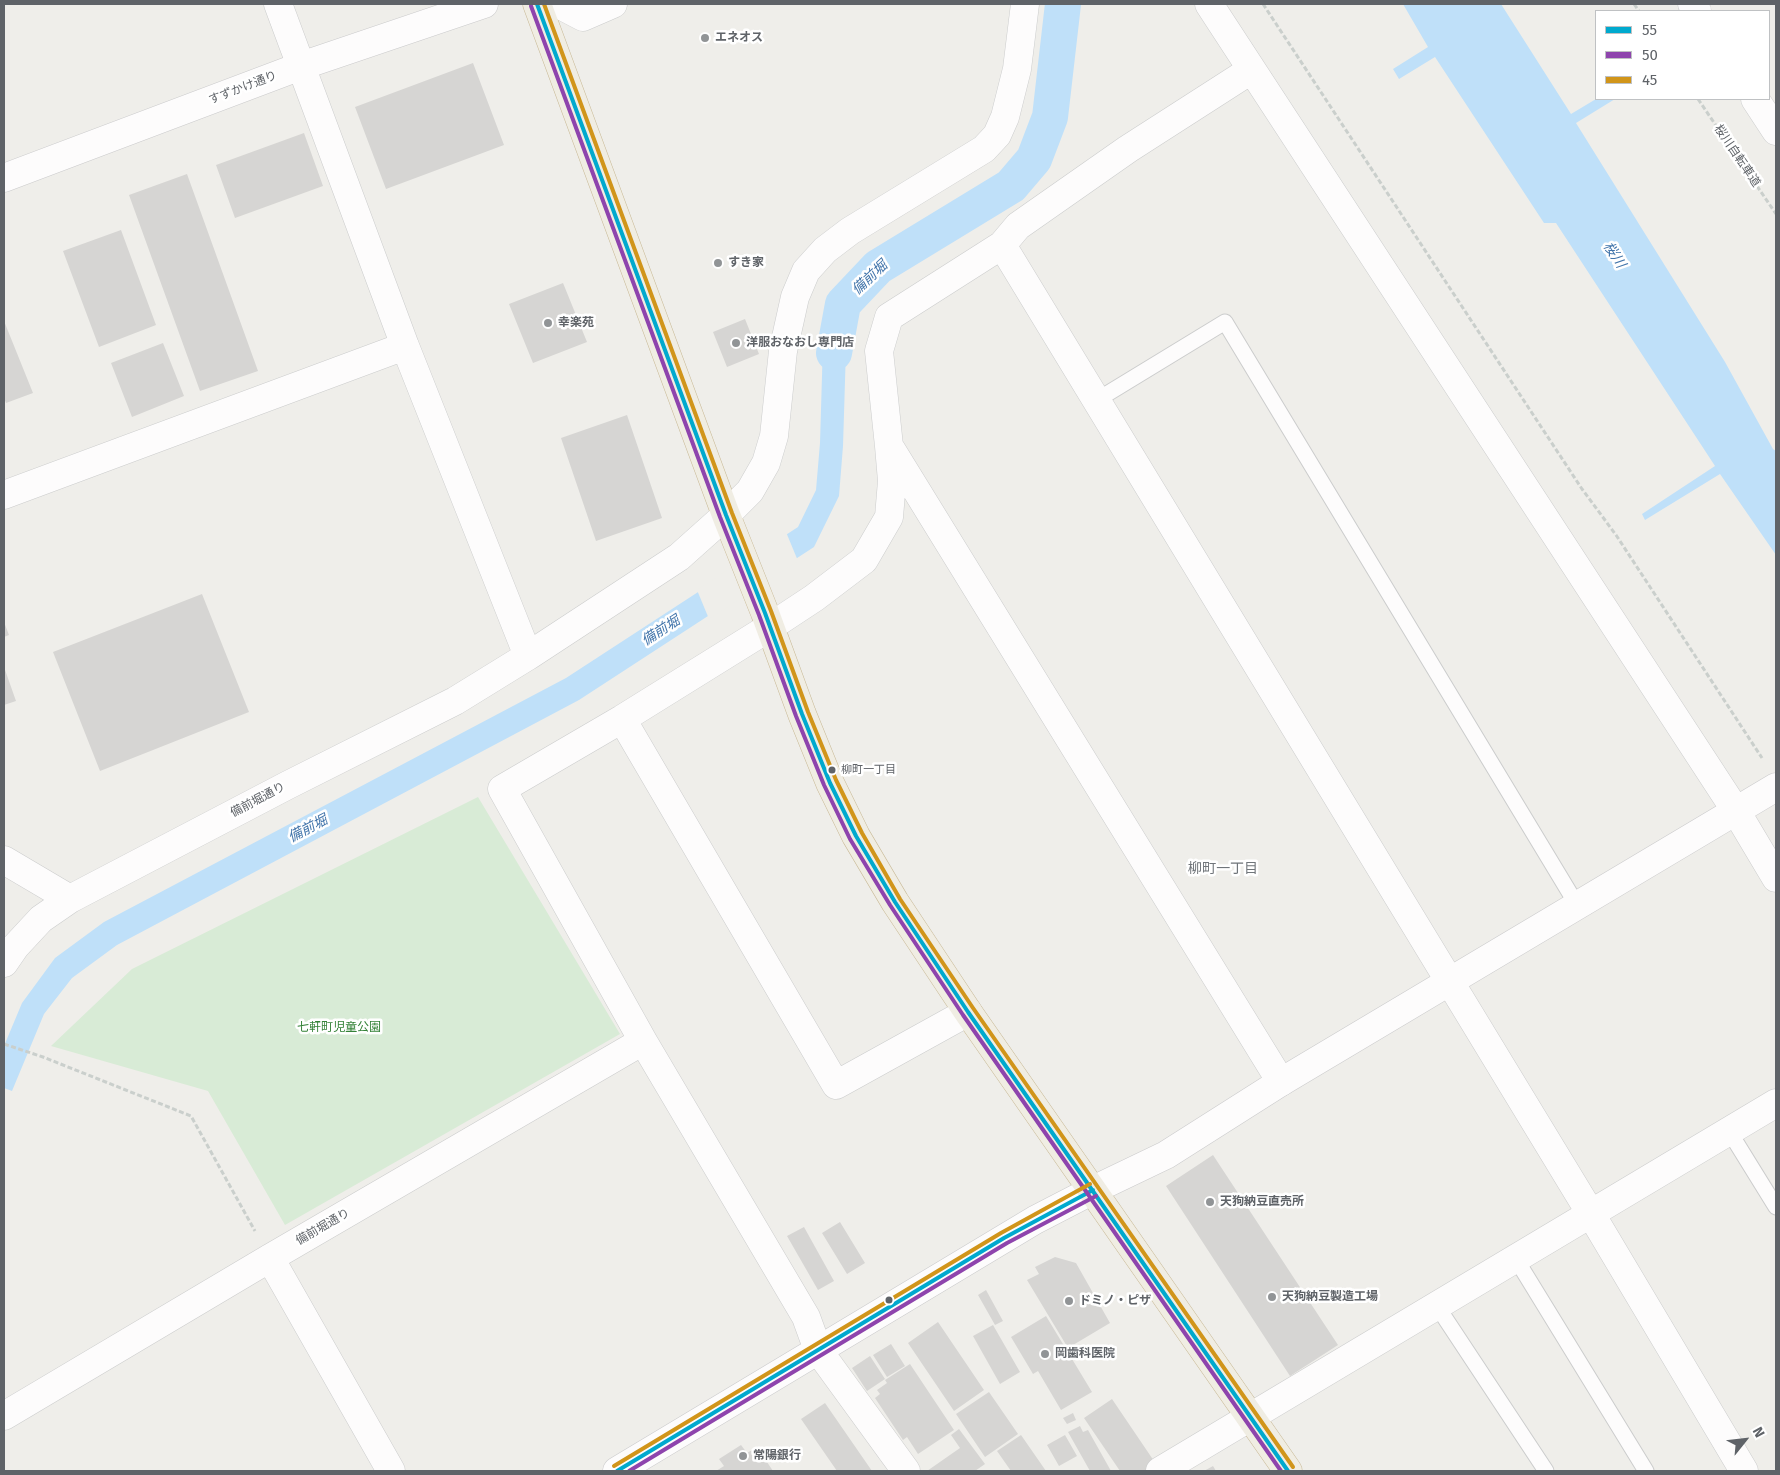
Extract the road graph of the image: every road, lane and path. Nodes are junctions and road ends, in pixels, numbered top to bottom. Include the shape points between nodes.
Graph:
1 (278, 4) edge
2 (484, 4) edge
3 (538, 4) edge
4 (558, 4) edge
5 (614, 4) edge
6 (1025, 4) edge
7 (1209, 4) edge
8 (1263, 4) edge
9 (301, 66) junction
10 (1251, 70) junction
11 (1699, 100) edge
12 (1756, 100) edge
13 (1776, 131) edge
14 (4, 178) edge
15 (1776, 214) edge
16 (1002, 245) junction
17 (405, 346) junction
18 (1096, 400) junction
19 (890, 446) junction
20 (4, 495) edge
21 (726, 515) junction
22 (768, 620) junction
23 (528, 656) junction
24 (622, 719) junction
25 (1771, 775) edge
26 (1736, 812) junction
27 (4, 860) edge
28 (1776, 878) edge
29 (70, 899) junction
30 (1577, 905) junction
31 (4, 963) edge
32 (1450, 982) junction
33 (968, 1012) junction
34 (643, 1041) junction
35 (4, 1044) edge
36 (1281, 1082) junction
37 (1776, 1103) edge
38 (1729, 1131) junction
39 (1093, 1190) junction
40 (1776, 1208) edge
41 (1591, 1214) junction
42 (270, 1258) junction
43 (1516, 1259) junction
44 (1437, 1306) junction
45 (818, 1350) junction
46 (4, 1416) edge
47 (1251, 1418) junction
48 (391, 1471) edge
49 (617, 1471) edge
50 (906, 1471) edge
51 (1160, 1471) edge
52 (1288, 1471) edge
53 (1546, 1471) edge
54 (1646, 1471) edge
55 (1744, 1471) edge

1 - 9 street
2 - 9 street, すずかけ通り
3 - 21 highway
4 - 5 street via 583,17
6 - 21 street, 備前堀通り via 1016,69 1005,118 997,135 984,149 850,231 806,270 795,297 783,351 774,436 766,463 750,491
7 - 10 street
8 - 25 path
9 - 14 street, すずかけ通り
9 - 17 street
10 - 16 street via 1128,149 1018,226
10 - 26 street
11 - 15 path, 桜川自転車道
12 - 13 street
16 - 18 street
16 - 19 street via 889,317 879,351
17 - 20 street
17 - 23 street
18 - 30 lane via 1225,322
18 - 32 street
19 - 22 street via 889,517 864,560 814,598
19 - 36 street
21 - 22 highway
21 - 23 street, 備前堀通り via 679,556
22 - 24 street
22 - 33 highway via 830,783 856,836 895,902
23 - 29 street, 備前堀通り via 455,701
24 - 33 street via 836,1085
24 - 34 street via 502,789
25 - 26 street
26 - 28 street
26 - 30 street
27 - 29 street
29 - 31 street, 備前堀通り via 41,919 15,946
30 - 32 street
32 - 36 street
32 - 41 street
33 - 39 highway
34 - 42 street, 備前堀通り
34 - 45 street via 806,1317
35 - 42 path via 191,1116
36 - 39 street via 1166,1155
37 - 38 street
38 - 40 lane
38 - 41 street
39 - 45 street via 1027,1225
39 - 47 highway
41 - 43 street
41 - 55 street
42 - 46 street, 備前堀通り
42 - 48 street
43 - 44 street
43 - 54 lane
44 - 47 street
44 - 53 lane
45 - 49 street
45 - 50 street
47 - 51 street
47 - 52 highway

